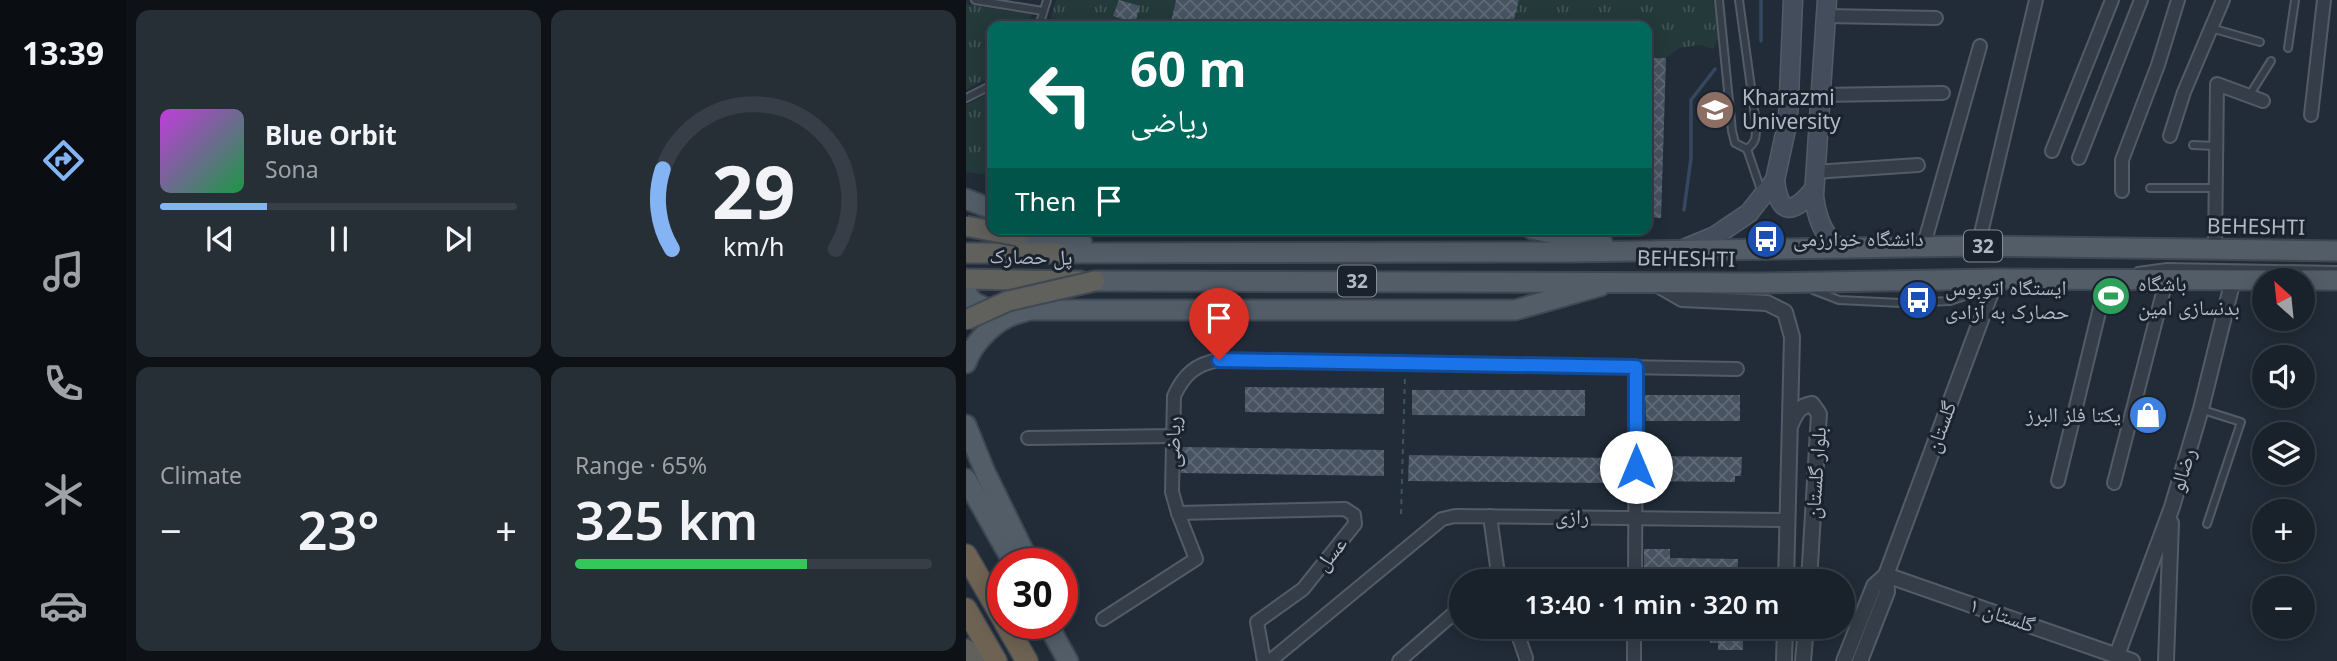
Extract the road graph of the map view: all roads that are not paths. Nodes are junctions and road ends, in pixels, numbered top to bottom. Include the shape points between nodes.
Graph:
1 (975, 0) edge
2 (1047, 0) edge
3 (1719, 0) edge
4 (1738, 0) edge
5 (1793, 0) edge
6 (2036, 0) edge
7 (2112, 0) edge
8 (2141, 0) edge
9 (2178, 0) edge
10 (2223, 0) edge
11 (2295, 0) edge
12 (2324, 0) edge
13 (1827, 8) edge
14 (1043, 10) junction
15 (1936, 18) dead end
16 (1040, 21) edge
17 (2211, 29) junction
18 (2260, 42) dead end
19 (1980, 46) dead end
20 (2288, 48) dead end
21 (2271, 61) dead end
22 (987, 88) edge
23 (1943, 93) dead end
24 (1821, 95) junction
25 (2249, 96) junction
26 (966, 98) edge
27 (2263, 101) dead end
28 (2311, 115) dead end
29 (2170, 135) dead end
30 (2193, 145) dead end
31 (2217, 147) junction
32 (1747, 149) junction
33 (2052, 151) dead end
34 (2078, 158) dead end
35 (1918, 165) dead end
36 (1775, 180) junction
37 (1814, 181) junction
38 (2150, 188) dead end
39 (2216, 188) junction
40 (2122, 191) dead end
41 (1764, 197) junction
42 (966, 199) edge
43 (987, 207) edge
44 (966, 226) edge
45 (987, 227) edge
46 (987, 230) edge
47 (1013, 235) edge
48 (1559, 235) edge
49 (1018, 236) joint
50 (966, 240) edge
51 (1978, 246) junction
52 (1836, 247) junction
53 (1877, 247) junction
54 (1923, 248) junction
55 (2215, 248) junction
56 (1628, 250) junction
57 (1681, 250) junction
58 (2337, 251) edge
59 (966, 253) edge
60 (1059, 253) joint
61 (1146, 253) junction
62 (2337, 258) edge
63 (2337, 270) edge
64 (966, 279) edge
65 (1996, 279) junction
66 (2098, 279) junction
67 (2233, 280) junction
68 (2252, 280) edge
69 (2315, 280) edge
70 (2337, 280) edge
71 (1095, 281) junction
72 (1618, 281) junction
73 (1652, 281) junction
74 (2166, 281) junction
75 (966, 292) edge
76 (1008, 317) junction
77 (966, 320) edge
78 (966, 363) edge
79 (1636, 367) junction
80 (1737, 369) dead end
81 (2201, 409) junction
82 (966, 425) edge
83 (1790, 428) junction
84 (1173, 436) junction
85 (1028, 438) dead end
86 (966, 479) edge
87 (2058, 481) dead end
88 (2114, 483) dead end
89 (2172, 507) junction
90 (1178, 513) junction
91 (1490, 516) junction
92 (1636, 518) junction
93 (1787, 520) junction
94 (2207, 524) dead end
95 (1005, 548) edge
96 (1022, 548) edge
97 (966, 555) edge
98 (1495, 569) edge
99 (1635, 569) edge
100 (1786, 569) edge
101 (1810, 569) edge
102 (1886, 575) junction
103 (987, 591) edge
104 (966, 609) edge
105 (1449, 617) edge
106 (1103, 619) dead end
107 (966, 631) edge
108 (1014, 639) edge
109 (1056, 639) edge
110 (1061, 639) edge
111 (1519, 639) edge
112 (1634, 639) edge
113 (1785, 639) edge
114 (1805, 639) edge
115 (966, 649) edge
116 (2118, 655) junction
117 (1066, 656) edge
118 (1526, 658) dead end
119 (974, 661) edge
120 (986, 661) edge
121 (996, 661) edge
122 (1027, 661) edge
123 (1264, 661) edge
124 (1270, 661) edge
125 (1399, 661) edge
126 (1634, 661) edge
127 (1784, 661) edge
128 (1803, 661) edge
129 (1844, 661) edge
130 (1860, 661) edge
131 (2132, 661) edge
132 (2166, 661) edge

1 - 14 lane
2 - 14 lane
3 - 32 lane via 1732,131 1735,143
4 - 32 lane via 1756,124 1756,137
5 - 36 main road via 1788,120
6 - 51 street
7 - 33 street
8 - 34 street
9 - 40 street via 2122,160
10 - 17 street
11 - 20 lane
12 - 28 street
13 - 15 street
13 - 24 main road
14 - 16 lane
17 - 18 lane
17 - 29 street
19 - 54 street
21 - 25 lane
22 - 26 lane
23 - 24 street
24 - 37 main road
25 - 27 street
25 - 31 street via 2217,84
30 - 31 lane
31 - 39 street
32 - 41 lane
35 - 37 street
36 - 37 main road via 1777,198 1792,208 1801,204
36 - 41 main road
37 - 52 main road via 1815,211 1822,232
38 - 39 lane
39 - 55 street
41 - 57 main road via 1728,228
42 - 43 main road
44 - 46 highway, bridge
45 - 50 main road
47 - 49 highway, bridge
48 - 56 main road
49 - 61 main road
51 - 54 main road, BEHESHTI / 32
51 - 55 main road, BEHESHTI / 32
52 - 53 main road, BEHESHTI / 32
52 - 57 main road, BEHESHTI / 32
53 - 54 main road, BEHESHTI / 32
53 - 62 lane via 1919,253
55 - 58 main road, BEHESHTI / 32
56 - 57 main road, BEHESHTI / 32
56 - 61 main road, 32
59 - 60 highway, پل حصارک / 32
60 - 61 main road, 32
63 - 66 lane via 2167,267
64 - 71 highway, پل حصارک / 32, bridge
65 - 66 main road, BEHESHTI / 32
65 - 73 main road, BEHESHTI / 32
65 - 102 street, گلستان
66 - 74 main road, BEHESHTI / 32
66 - 87 street
67 - 68 main road, BEHESHTI / 32
67 - 74 main road, BEHESHTI / 32
67 - 81 street, رضالو
69 - 70 main road
71 - 72 main road, BEHESHTI / 32
71 - 77 highway, bridge via 1008,300
72 - 73 main road, BEHESHTI / 32
72 - 76 main road via 1515,310 1030,310
73 - 83 street, بلوار گلستان via 1682,299 1767,303 1785,312 1792,337
74 - 88 street
75 - 76 main road via 983,309
76 - 78 main road via 971,350
79 - 80 street, ریاضی
79 - 84 street, ریاضی via 1219,360 1204,363 1185,376 1174,396
79 - 92 street
81 - 89 street, رضالو
81 - 94 lane via 2241,422
82 - 96 main road
83 - 93 street, بلوار گلستان
83 - 101 street, بلوار گلستان via 1796,411 1812,404 1819,414
84 - 85 street
84 - 90 street, ریاضی via 1172,492
86 - 95 main road
89 - 116 street, رضالو
89 - 132 street
90 - 106 street, ریاضی via 1196,559
90 - 123 street, عسل via 1345,509 1354,515 1355,524 1303,589 1257,622
91 - 92 street, رازی
91 - 98 street
91 - 124 street, رازی via 1442,519
92 - 93 street, رازی
92 - 99 street
93 - 100 street, بلوار گلستان
97 - 103 highway
102 - 116 street, گلستان ۱
102 - 129 street, گلستان via 1874,586
102 - 130 street, گلستان via 1887,592
104 - 121 highway
105 - 125 street
107 - 120 highway
108 - 122 highway
109 - 117 main road
110 - 117 main road
111 - 118 street
112 - 126 street
113 - 127 street
114 - 128 street
115 - 119 highway
116 - 131 street, گلستان ۱

